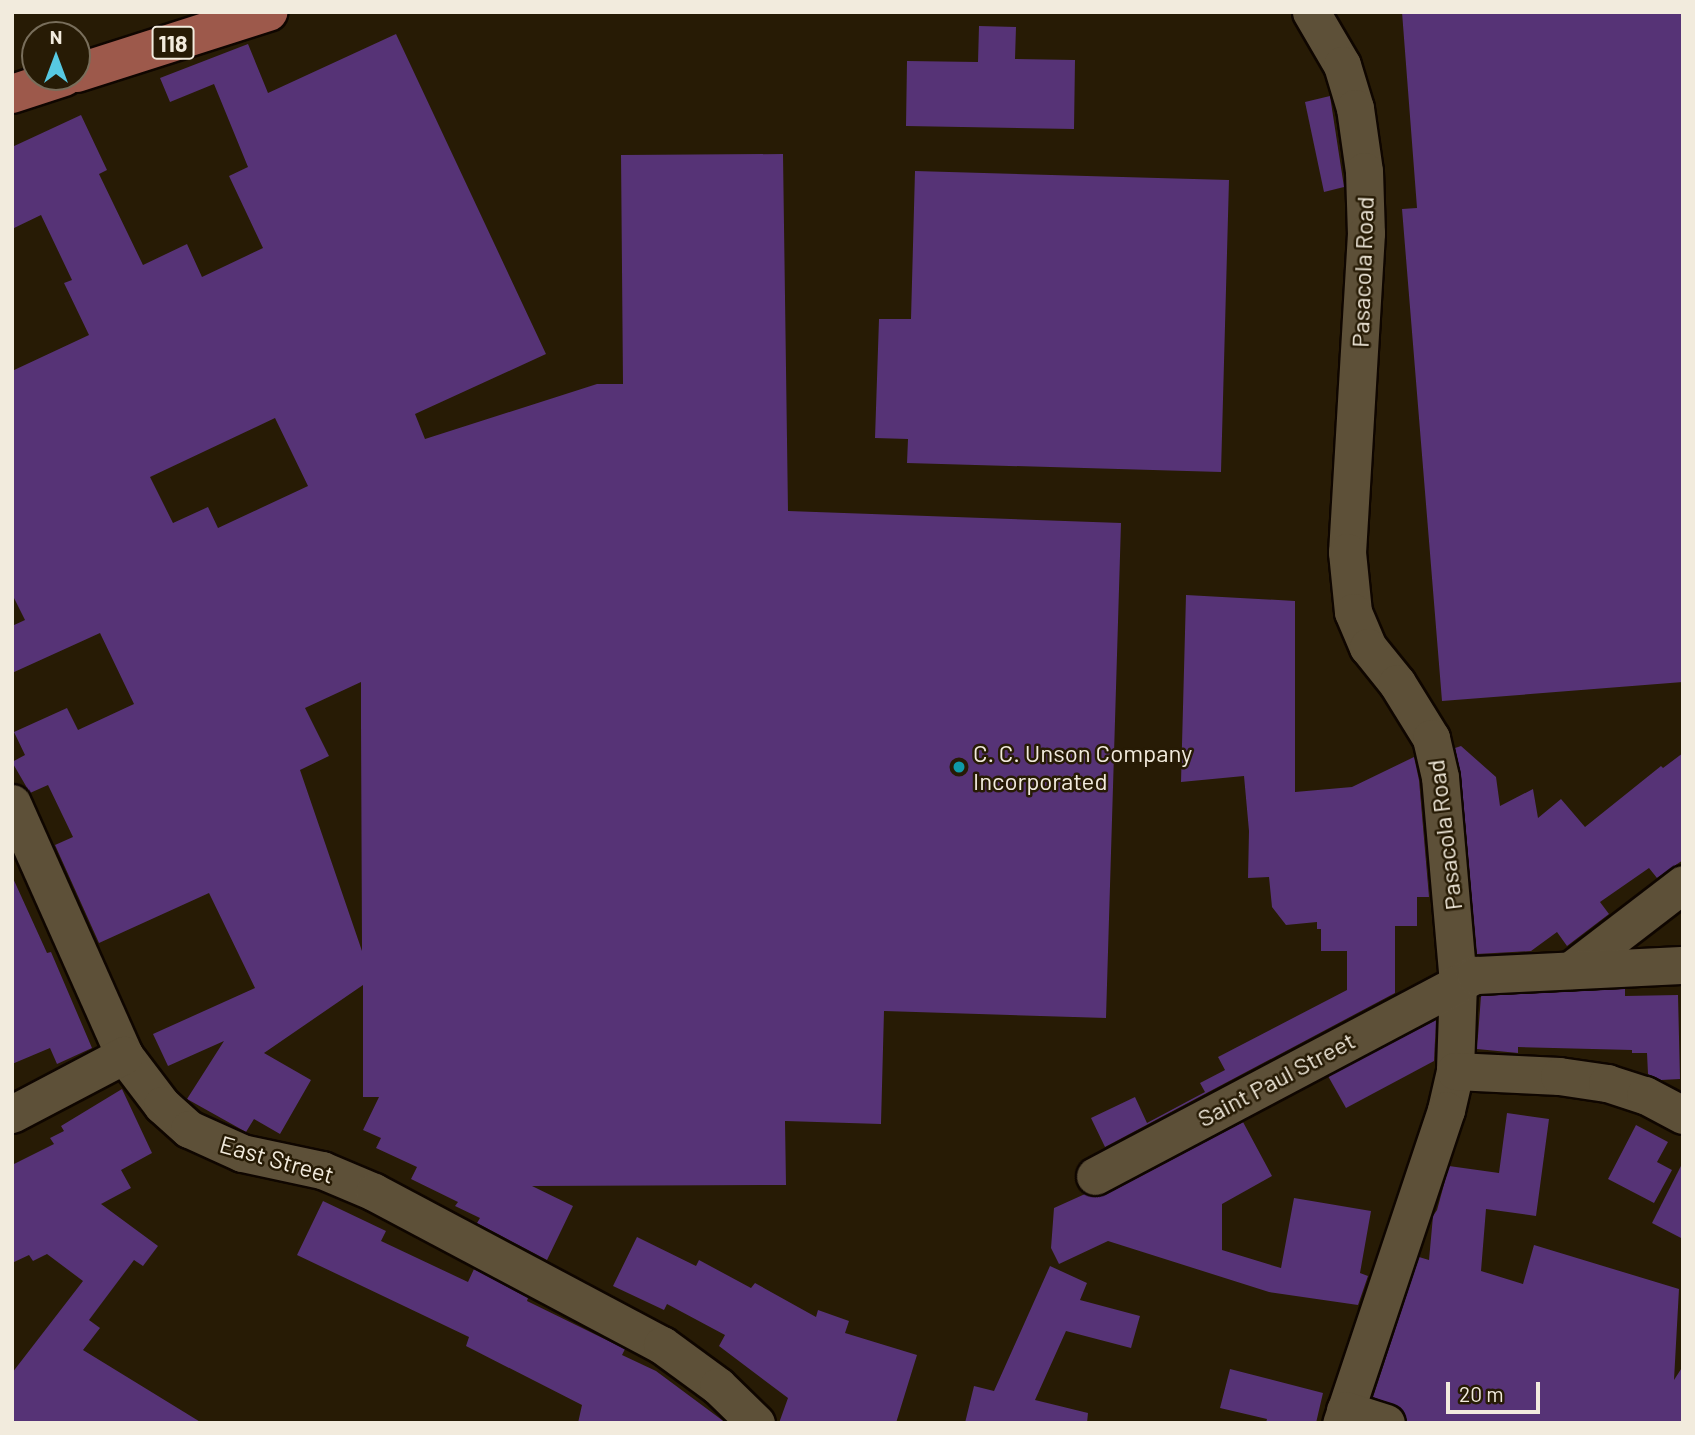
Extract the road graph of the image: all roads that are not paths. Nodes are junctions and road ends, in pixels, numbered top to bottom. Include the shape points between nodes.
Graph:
1 (268, 12) edge
2 (1311, 12) edge
3 (91, 69) edge
4 (12, 803) edge
5 (1683, 884) edge
6 (1683, 965) edge
7 (1572, 970) junction
8 (1458, 983) junction
9 (124, 1055) junction
10 (1455, 1071) junction
11 (12, 1114) edge
12 (1683, 1115) edge
13 (1095, 1176) dead end
14 (1343, 1416) edge
15 (756, 1423) edge
16 (1386, 1423) edge

1 - 3 main road, 118
2 - 8 street, Pasacola Road via 1342,65 1355,108 1364,171 1366,233 1347,552 1353,612 1368,647 1431,738 1440,777
4 - 9 street, East Street
5 - 7 street
6 - 7 street, Saint Paul Street
7 - 8 street, Saint Paul Street via 1475,975
8 - 10 street, Pasacola Road
8 - 13 street, Saint Paul Street
9 - 11 street
9 - 15 street, East Street via 162,1105 189,1129 242,1153 322,1170 374,1192 662,1345 718,1385
10 - 12 street via 1607,1083 1645,1095
10 - 14 street, Pasacola Road
14 - 16 street

